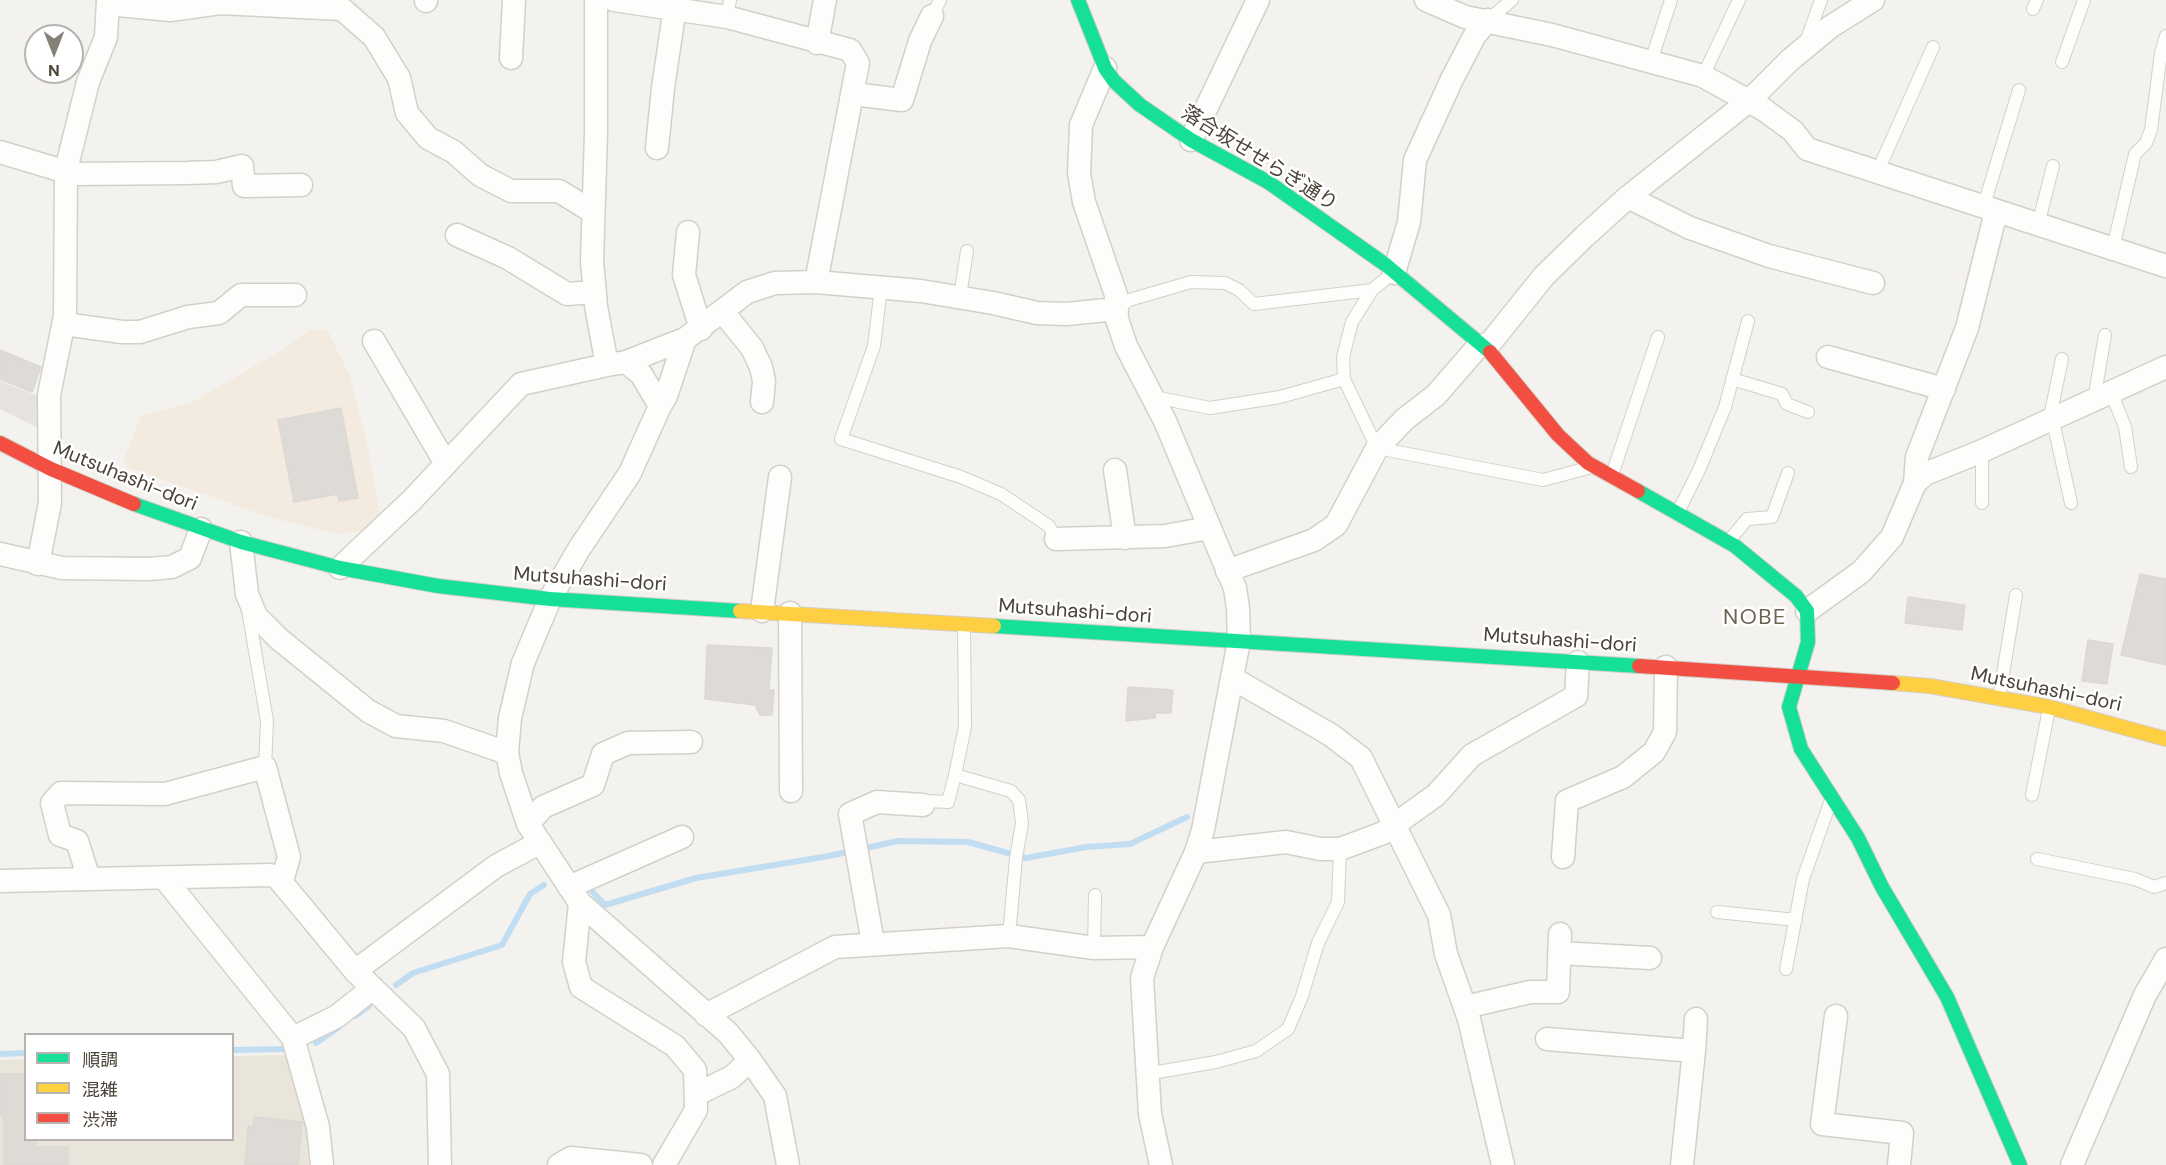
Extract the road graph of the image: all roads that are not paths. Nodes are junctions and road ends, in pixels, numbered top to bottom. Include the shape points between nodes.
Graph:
1 (514, 0) edge
2 (596, 0) edge
3 (614, 0) edge
4 (825, 0) edge
5 (1078, 0) edge
6 (1258, 0) edge
7 (1426, 0) edge
8 (1512, 0) edge
9 (1671, 0) edge
10 (1739, 0) edge
11 (1821, 0) edge
12 (1873, 0) edge
13 (1888, 0) edge
14 (2084, 0) edge
15 (108, 2) edge
16 (351, 8) edge
17 (675, 8) junction
18 (728, 8) edge
19 (936, 8) edge
20 (1488, 20) junction
21 (1830, 27) junction
22 (2166, 36) edge
23 (817, 43) junction
24 (1933, 47) dead end
25 (1804, 49) junction
26 (511, 58) dead end
27 (1652, 61) junction
28 (2062, 62) dead end
29 (1105, 68) junction
30 (1702, 76) junction
31 (2019, 90) dead end
32 (853, 94) junction
33 (1750, 100) junction
34 (1191, 140) junction
35 (657, 148) dead end
36 (0, 152) edge
37 (2053, 166) dead end
38 (66, 170) junction
39 (1876, 173) junction
40 (301, 185) dead end
41 (1628, 197) junction
42 (1990, 210) junction
43 (593, 212) junction
44 (2038, 225) junction
45 (688, 232) dead end
46 (457, 235) dead end
47 (2113, 248) junction
48 (967, 251) dead end
49 (2166, 266) edge
50 (1394, 273) junction
51 (816, 282) junction
52 (1873, 283) dead end
53 (881, 288) junction
54 (1372, 290) junction
55 (595, 292) junction
56 (295, 295) dead end
57 (960, 296) junction
58 (1117, 309) junction
59 (723, 312) junction
60 (1748, 321) dead end
61 (64, 324) junction
62 (693, 334) junction
63 (2105, 335) dead end
64 (1658, 337) dead end
65 (374, 341) dead end
66 (1484, 345) junction
67 (1827, 357) dead end
68 (2062, 359) dead end
69 (616, 364) junction
70 (2166, 368) edge
71 (1344, 379) junction
72 (1732, 379) junction
73 (1944, 389) junction
74 (2103, 396) junction
75 (1154, 397) junction
76 (762, 402) dead end
77 (660, 406) junction
78 (1808, 412) dead end
79 (2051, 419) junction
80 (0, 443) edge
81 (1377, 448) junction
82 (1982, 451) junction
83 (446, 464) junction
84 (1594, 466) junction
85 (2131, 467) dead end
86 (51, 469) junction
87 (1115, 470) dead end
88 (1788, 473) dead end
89 (1612, 476) junction
90 (780, 477) dead end
91 (1915, 483) junction
92 (1982, 503) dead end
93 (2071, 503) dead end
94 (1678, 513) junction
95 (1209, 528) junction
96 (201, 529) junction
97 (1125, 538) junction
98 (1056, 539) joint
99 (241, 542) junction
100 (1728, 542) junction
101 (0, 554) edge
102 (38, 564) junction
103 (340, 568) junction
104 (1227, 571) junction
105 (247, 594) junction
106 (2016, 596) dead end
107 (550, 599) junction
108 (762, 611) junction
109 (1807, 611) junction
110 (790, 613) junction
111 (964, 624) junction
112 (1239, 641) junction
113 (1578, 662) junction
114 (1666, 667) junction
115 (1800, 676) junction
116 (1232, 678) junction
117 (1999, 698) junction
118 (2049, 707) junction
119 (2166, 740) edge
120 (691, 742) dead end
121 (507, 753) junction
122 (265, 767) junction
123 (955, 772) junction
124 (791, 791) dead end
125 (2032, 795) dead end
126 (1832, 796) junction
127 (923, 805) joint
128 (1395, 825) junction
129 (534, 833) junction
130 (682, 837) dead end
131 (1340, 849) junction
132 (1196, 852) junction
133 (1563, 857) dead end
134 (2037, 859) dead end
135 (89, 879) junction
136 (165, 879) junction
137 (0, 881) edge
138 (282, 881) junction
139 (2166, 883) edge
140 (578, 888) junction
141 (1095, 895) dead end
142 (1717, 912) dead end
143 (1796, 920) junction
144 (1009, 936) junction
145 (873, 943) junction
146 (1152, 947) junction
147 (1094, 948) junction
148 (1650, 958) dead end
149 (2166, 959) edge
150 (1786, 969) dead end
151 (355, 971) junction
152 (373, 988) junction
153 (1465, 1007) junction
154 (706, 1015) junction
155 (1836, 1016) dead end
156 (1695, 1019) dead end
157 (293, 1038) junction
158 (1547, 1039) dead end
159 (1694, 1051) junction
160 (750, 1060) junction
161 (1146, 1074) junction
162 (697, 1094) junction
163 (322, 1165) edge
164 (440, 1165) edge
165 (559, 1165) edge
166 (641, 1165) edge
167 (664, 1165) edge
168 (788, 1165) edge
169 (1161, 1165) edge
170 (1503, 1165) edge
171 (1682, 1165) edge
172 (1899, 1165) edge
173 (2020, 1165) edge
174 (2072, 1165) edge

1 - 26 street
2 - 43 street
3 - 17 street
4 - 23 street
5 - 29 main road, 落合坂せせらぎ通り
6 - 34 street
7 - 20 street via 1465,17
8 - 20 lane
9 - 27 lane
10 - 30 lane
11 - 25 lane
12 - 21 street
13 - 21 street
14 - 28 lane
15 - 16 street via 170,10 220,3
15 - 38 street via 106,37 88,82
16 - 43 street via 399,78 407,113 428,138 454,152 480,175 511,191 559,191
17 - 18 street
17 - 35 street
18 - 23 street
19 - 32 street via 920,41 902,100
20 - 27 street
20 - 50 street via 1474,35 1415,160 1409,222
21 - 25 street
22 - 47 lane via 2151,130 2146,143 2135,154
23 - 32 street via 850,50 858,63
24 - 39 lane
25 - 33 street
27 - 30 street
29 - 34 main road, 落合坂せせらぎ通り via 1140,105
29 - 58 street via 1081,125 1079,172 1084,202 1116,295
30 - 33 street
31 - 42 lane
32 - 51 street
33 - 39 street via 1792,131 1807,149
33 - 41 street
34 - 50 main road, 落合坂せせらぎ通り via 1268,182
36 - 38 street
37 - 44 lane
38 - 40 street via 73,174 188,173 216,172 242,165 244,186
38 - 61 street
39 - 42 street
41 - 52 street via 1690,228 1758,252
41 - 66 street via 1544,276 1491,342
42 - 44 street
42 - 73 street via 1966,328
43 - 55 street
44 - 47 street
45 - 62 street via 684,275
46 - 55 street via 518,264 567,294
47 - 49 street
48 - 57 lane
50 - 54 lane
50 - 66 main road, 落合坂せせらぎ通り
51 - 53 street
51 - 59 street via 760,286
53 - 57 street
53 - 98 lane via 874,345 841,439 961,477 1001,494 1049,526
54 - 58 lane via 1254,304 1225,283 1191,282 1129,300
54 - 71 lane via 1347,336
55 - 69 street
56 - 61 street via 241,295 219,313 189,317 140,332
57 - 58 street via 1036,313
58 - 75 street via 1126,346
59 - 62 street
59 - 76 street via 752,348 761,367
60 - 72 lane
61 - 86 street via 49,395
62 - 69 street
62 - 77 street
63 - 74 lane
64 - 89 lane
65 - 83 street
66 - 81 street
66 - 84 main road, 落合坂せせらぎ通り via 1558,435
67 - 73 street
68 - 79 lane
69 - 77 street via 640,374
69 - 83 street via 522,384
70 - 74 street
71 - 75 lane via 1280,397 1210,408
71 - 81 lane
72 - 78 lane via 1782,394 1787,404
72 - 94 lane via 1725,407
73 - 91 street via 1917,458
74 - 79 street
74 - 85 lane via 2125,427
75 - 95 street
77 - 107 street via 630,473
79 - 82 street
79 - 93 lane
80 - 86 main road, Mutsuhashi-dori
81 - 84 lane via 1542,480
81 - 104 street via 1336,525 1314,540
82 - 91 street via 1925,474
82 - 92 lane
83 - 103 street
84 - 89 main road, 落合坂せせらぎ通り
86 - 96 main road, Mutsuhashi-dori
86 - 102 street via 50,503
87 - 97 street
88 - 100 lane via 1772,517 1747,519
89 - 94 main road, 落合坂せせらぎ通り
90 - 108 street
91 - 109 street via 1892,537 1861,572
94 - 100 main road, 落合坂せせらぎ通り
95 - 97 street
95 - 104 street
96 - 99 main road, Mutsuhashi-dori
96 - 102 street via 190,558 172,567 62,568
97 - 98 street
99 - 103 main road, Mutsuhashi-dori
99 - 105 street
100 - 109 main road, 落合坂せせらぎ通り via 1796,596
101 - 102 street
103 - 107 main road, Mutsuhashi-dori via 438,586
104 - 112 street via 1235,588
105 - 121 street via 256,616 279,639 368,711 396,726 444,731
105 - 122 lane via 248,620 267,721
106 - 117 lane
107 - 108 main road, Mutsuhashi-dori
107 - 121 street via 516,686
108 - 110 main road, Mutsuhashi-dori
109 - 115 main road via 1808,642
110 - 111 main road, Mutsuhashi-dori
110 - 124 street
111 - 112 main road, Mutsuhashi-dori
111 - 123 lane via 965,726
112 - 113 main road, Mutsuhashi-dori
112 - 116 street
113 - 114 main road, Mutsuhashi-dori
113 - 128 street via 1576,696 1472,755 1436,795
114 - 115 main road, Mutsuhashi-dori
114 - 133 street via 1665,732 1654,752 1623,777 1567,801
115 - 117 main road, Mutsuhashi-dori via 1930,686
115 - 126 main road via 1789,707 1801,749
116 - 128 street via 1331,735 1361,758
116 - 132 street
117 - 118 main road, Mutsuhashi-dori
118 - 119 main road, Mutsuhashi-dori
118 - 125 lane
120 - 129 street via 628,743 603,754 593,785 543,807
121 - 129 street via 520,804
122 - 135 street via 165,794 61,793 52,803 60,835 78,841
122 - 138 street via 289,857
123 - 127 lane via 948,802 927,801
123 - 144 lane via 1011,791 1019,800 1022,823
126 - 143 lane via 1803,879
126 - 173 main road via 1947,997
127 - 145 street via 877,802 850,814
128 - 131 street
128 - 153 street via 1438,915 1446,954
129 - 140 street
129 - 151 street
130 - 140 street
131 - 132 street via 1286,842
131 - 161 lane via 1338,902 1318,943 1288,1029 1256,1051
132 - 146 street
134 - 139 lane via 2135,879 2154,887
135 - 136 street
135 - 137 street
136 - 138 street via 270,875
136 - 157 street
138 - 151 street
140 - 154 street
140 - 162 street via 574,963 581,987 675,1046 695,1070
141 - 147 lane
142 - 143 lane
143 - 150 lane
144 - 145 street
144 - 147 street
145 - 154 street via 834,947
146 - 147 street
146 - 161 street via 1142,978
148 - 153 street via 1559,943 1558,992 1530,992
149 - 174 street via 2145,995
151 - 152 street
152 - 157 street via 336,1017
152 - 164 street via 414,1028 438,1074
153 - 170 street
154 - 160 street via 728,1033
155 - 172 street via 1822,1124 1902,1133
156 - 159 street
157 - 163 street via 318,1127
158 - 159 street
159 - 171 street
160 - 162 street via 732,1077
160 - 168 street via 775,1096
161 - 169 street
162 - 167 street via 696,1110
165 - 166 street via 571,1158

